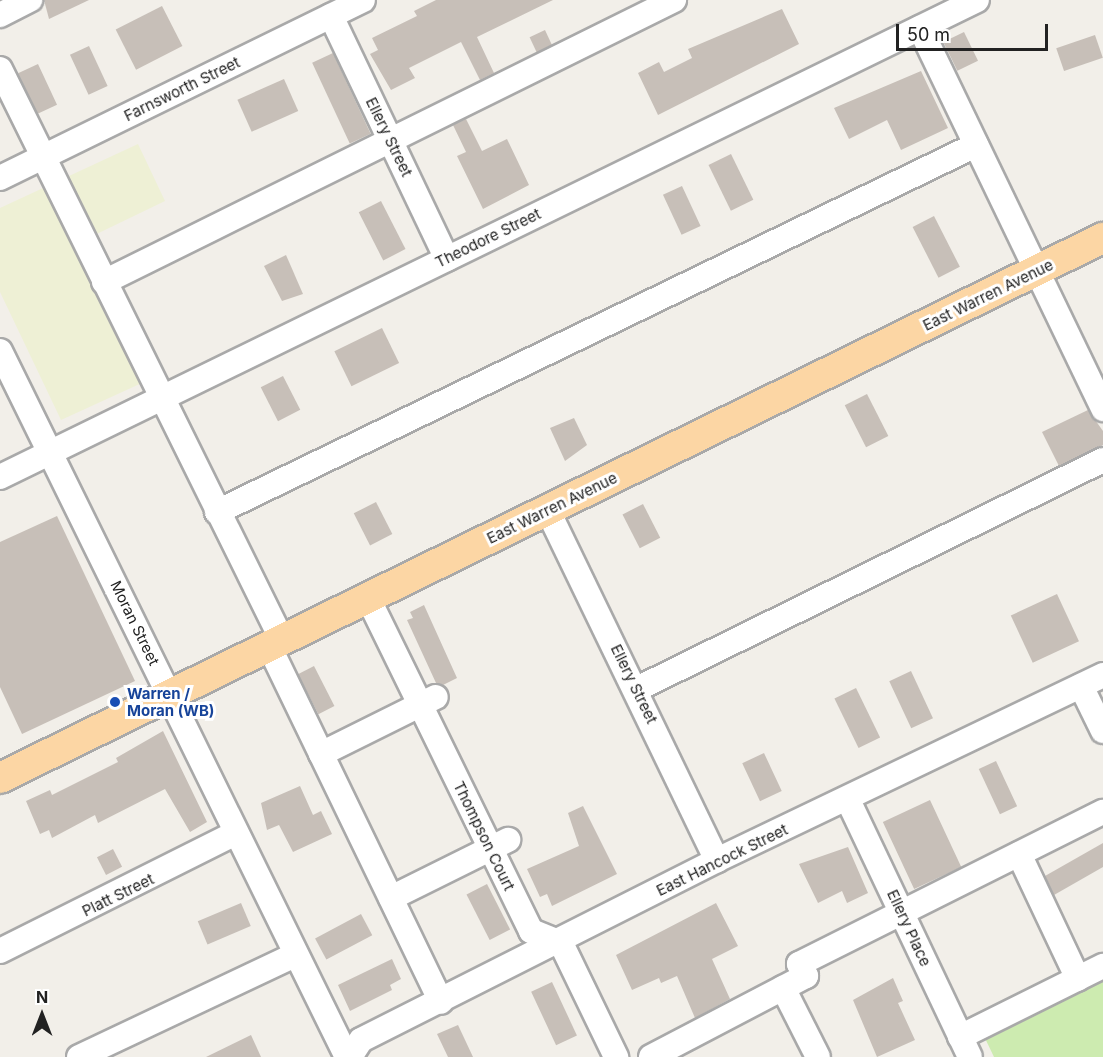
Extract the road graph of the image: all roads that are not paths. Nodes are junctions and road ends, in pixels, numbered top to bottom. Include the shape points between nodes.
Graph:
1 (30, 0) edge
2 (363, 0) edge
3 (674, 0) edge
4 (972, 1) edge
5 (0, 15) edge
6 (331, 16) junction
7 (920, 28) junction
8 (0, 69) edge
9 (390, 140) junction
10 (976, 145) junction
11 (43, 157) junction
12 (0, 178) edge
13 (1103, 238) edge
14 (447, 259) junction
15 (1036, 271) junction
16 (104, 282) junction
17 (0, 351) edge
18 (160, 400) junction
19 (1103, 409) edge
20 (50, 452) junction
21 (1103, 460) edge
22 (0, 477) edge
23 (548, 511) junction
24 (217, 512) junction
25 (368, 598) junction
26 (276, 643) junction
27 (1103, 675) edge
28 (1081, 686) junction
29 (637, 688) junction
30 (170, 695) junction
31 (428, 701) junction
32 (1103, 731) edge
33 (321, 754) junction
34 (0, 778) edge
35 (848, 800) junction
36 (1103, 812) edge
37 (234, 834) junction
38 (499, 844) junction
39 (1019, 854) junction
40 (717, 860) junction
41 (391, 898) junction
42 (902, 913) junction
43 (561, 943) junction
44 (0, 951) edge
45 (295, 955) junction
46 (1103, 966) edge
47 (1078, 979) junction
48 (783, 988) junction
49 (441, 1002) junction
50 (965, 1047) edge
51 (79, 1057) edge
52 (348, 1057) edge
53 (616, 1057) edge
54 (651, 1057) edge
55 (818, 1057) edge

1 - 5 street
2 - 6 street, Farnsworth Street
3 - 9 street
4 - 7 street, Theodore Street
6 - 9 street, Ellery Street
6 - 11 street, Farnsworth Street
7 - 10 street
7 - 14 street, Theodore Street
8 - 11 street
9 - 14 street, Ellery Street
9 - 16 street
10 - 15 street
10 - 24 street
11 - 12 street, Farnsworth Street
11 - 16 street
13 - 15 main road, East Warren Avenue
14 - 18 street, Theodore Street
15 - 19 street
15 - 23 main road, East Warren Avenue
16 - 18 street
17 - 20 street, Moran Street
18 - 20 street, Theodore Street
18 - 24 street
20 - 22 street, Theodore Street
20 - 30 street, Moran Street
21 - 29 street
23 - 25 main road, East Warren Avenue
23 - 29 street, Ellery Street
24 - 26 street
25 - 26 main road, East Warren Avenue
25 - 31 street, Thompson Court
26 - 30 main road, East Warren Avenue
26 - 33 street
27 - 28 street, East Hancock Street
28 - 32 street
28 - 35 street, East Hancock Street
29 - 40 street, Ellery Street
30 - 34 main road, East Warren Avenue
30 - 37 street, Moran Street
31 - 33 street
31 - 38 street, Thompson Court
33 - 41 street
35 - 40 street, East Hancock Street
35 - 42 street, Ellery Place
36 - 39 street
37 - 44 street, Platt Street
37 - 45 street, Moran Street
38 - 41 street
38 - 43 street, Thompson Court via 531,931
39 - 42 street
39 - 47 street
40 - 43 street, East Hancock Street
41 - 49 street
42 - 48 street via 799,964 806,976
42 - 50 street, Ellery Place
43 - 49 street, East Hancock Street
43 - 53 street
45 - 51 street
45 - 52 street, Moran Street
46 - 47 street
47 - 50 street
48 - 54 street
48 - 55 street
49 - 52 street, East Hancock Street via 361,1040

